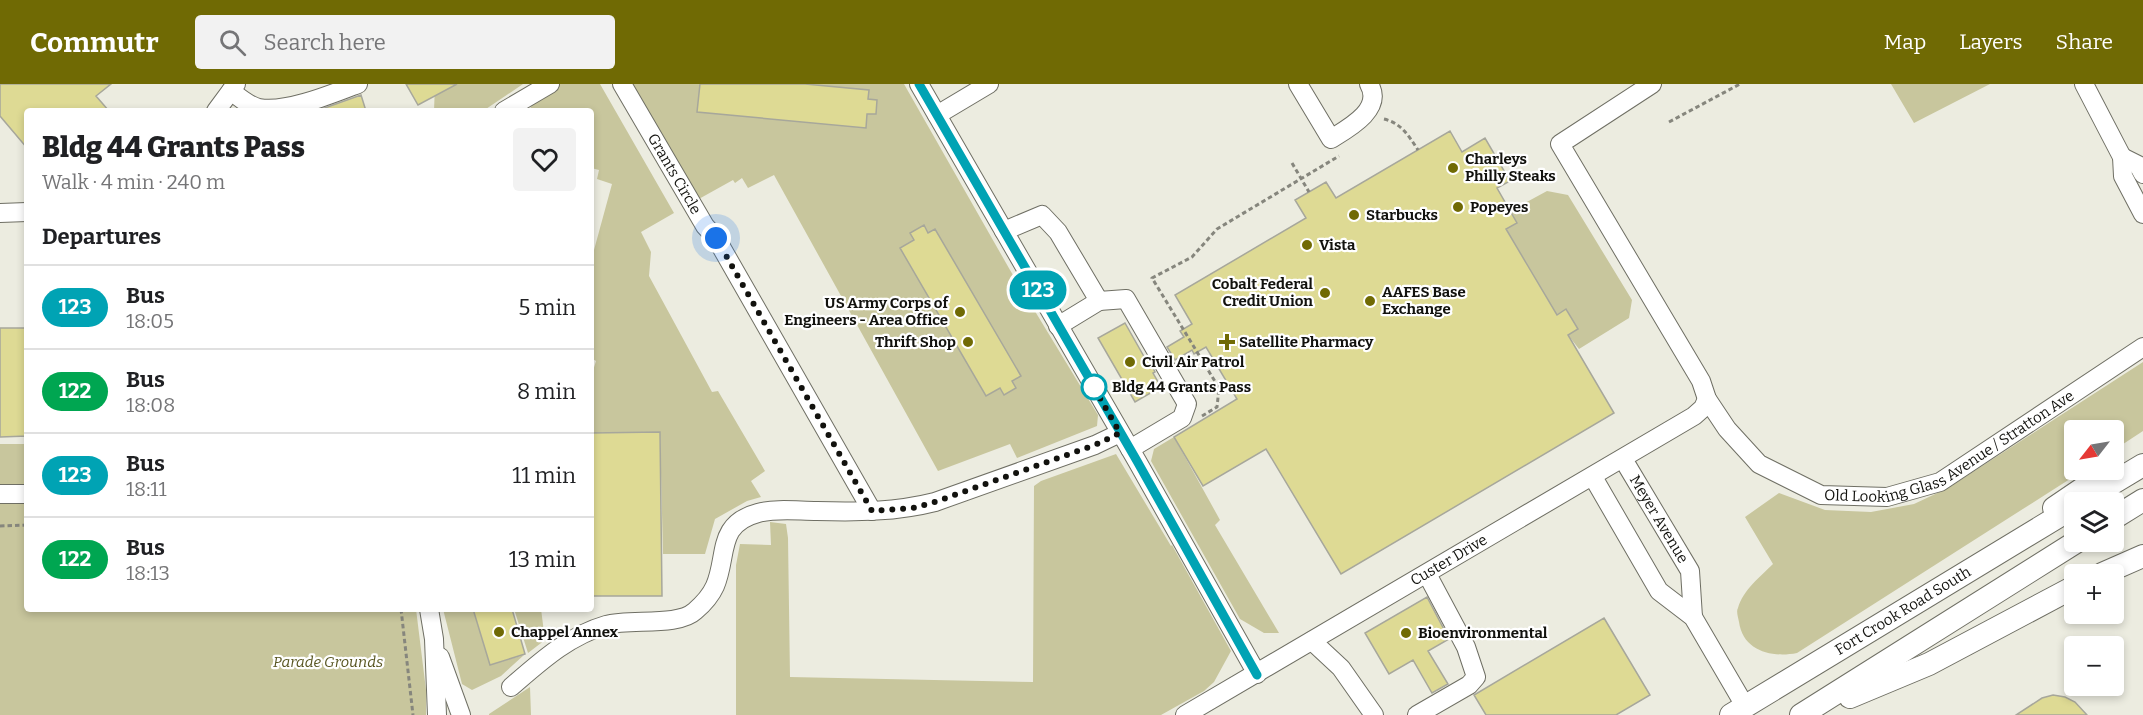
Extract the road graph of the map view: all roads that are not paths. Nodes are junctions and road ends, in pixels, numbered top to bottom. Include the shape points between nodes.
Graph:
1 (358, 84) edge
2 (622, 84) edge
3 (919, 84) edge
4 (989, 84) edge
5 (1298, 84) edge
6 (1652, 84) edge
7 (2084, 84) edge
8 (233, 87) edge
9 (544, 87) edge
10 (1370, 87) edge
11 (218, 108) edge
12 (509, 108) edge
13 (530, 108) edge
14 (937, 115) junction
15 (2122, 157) junction
16 (2143, 174) edge
17 (24, 212) edge
18 (0, 213) edge
19 (2143, 214) edge
20 (1004, 231) junction
21 (1099, 301) junction
22 (1058, 326) junction
23 (2143, 347) edge
24 (1707, 399) junction
25 (1120, 433) junction
26 (2143, 447) edge
27 (1130, 449) junction
28 (1623, 459) junction
29 (2124, 460) edge
30 (2143, 465) edge
31 (1593, 477) junction
32 (2095, 480) edge
33 (2098, 492) edge
34 (0, 494) edge
35 (24, 494) edge
36 (2143, 500) edge
37 (872, 511) junction
38 (2124, 512) edge
39 (2064, 513) edge
40 (2064, 550) edge
41 (2143, 556) edge
42 (2124, 564) edge
43 (1427, 574) junction
44 (1935, 591) junction
45 (2064, 592) edge
46 (430, 612) edge
47 (1693, 617) junction
48 (434, 639) junction
49 (1312, 641) junction
50 (1257, 675) junction
51 (511, 687) dead end
52 (1742, 712) edge
53 (437, 715) edge
54 (460, 715) edge
55 (1185, 715) edge
56 (1374, 715) edge
57 (1417, 715) edge
58 (1801, 715) edge
59 (1814, 715) edge

1 - 8 street via 305,103 259,108 248,103
2 - 37 street, Grants Circle via 705,226 716,238
3 - 14 street
4 - 14 street
5 - 10 street via 1331,139 1357,123 1371,105
6 - 24 street, Old Looking Glass Avenue / Stratton Ave via 1560,144 1701,381
7 - 15 street
8 - 11 street
9 - 12 street
9 - 13 street
14 - 20 street
15 - 16 street via 2138,165
15 - 19 street via 2123,176
17 - 18 street
20 - 21 street via 1041,215 1058,232
20 - 22 street
21 - 22 street
21 - 27 street via 1126,299 1186,404 1182,418
22 - 25 street
23 - 24 street, Old Looking Glass Avenue / Stratton Ave via 1940,482 1887,497 1821,495 1759,464 1727,429
24 - 28 street, Custer Drive via 1694,416
25 - 27 street
25 - 37 street via 935,502
26 - 29 main road
27 - 50 street
28 - 31 street, Custer Drive
28 - 47 street, Meyer Avenue via 1690,571
30 - 33 main road
31 - 43 street, Custer Drive
31 - 47 street, Meyer Avenue via 1659,591
32 - 44 main road
34 - 35 street
36 - 38 main road
37 - 51 street via 771,511 748,516 730,531 715,586 694,612 674,620 619,622 592,630 561,646
39 - 44 main road, Fort Crook Road South
40 - 58 main road
41 - 42 main road
43 - 49 street, Custer Drive
43 - 57 street via 1466,647 1476,677
44 - 52 main road, Fort Crook Road South
45 - 59 main road via 1929,664
46 - 48 street
47 - 52 street, Meyer Avenue
48 - 53 street
48 - 54 street
49 - 50 street, Custer Drive
49 - 56 street via 1341,668
50 - 55 street, Custer Drive

